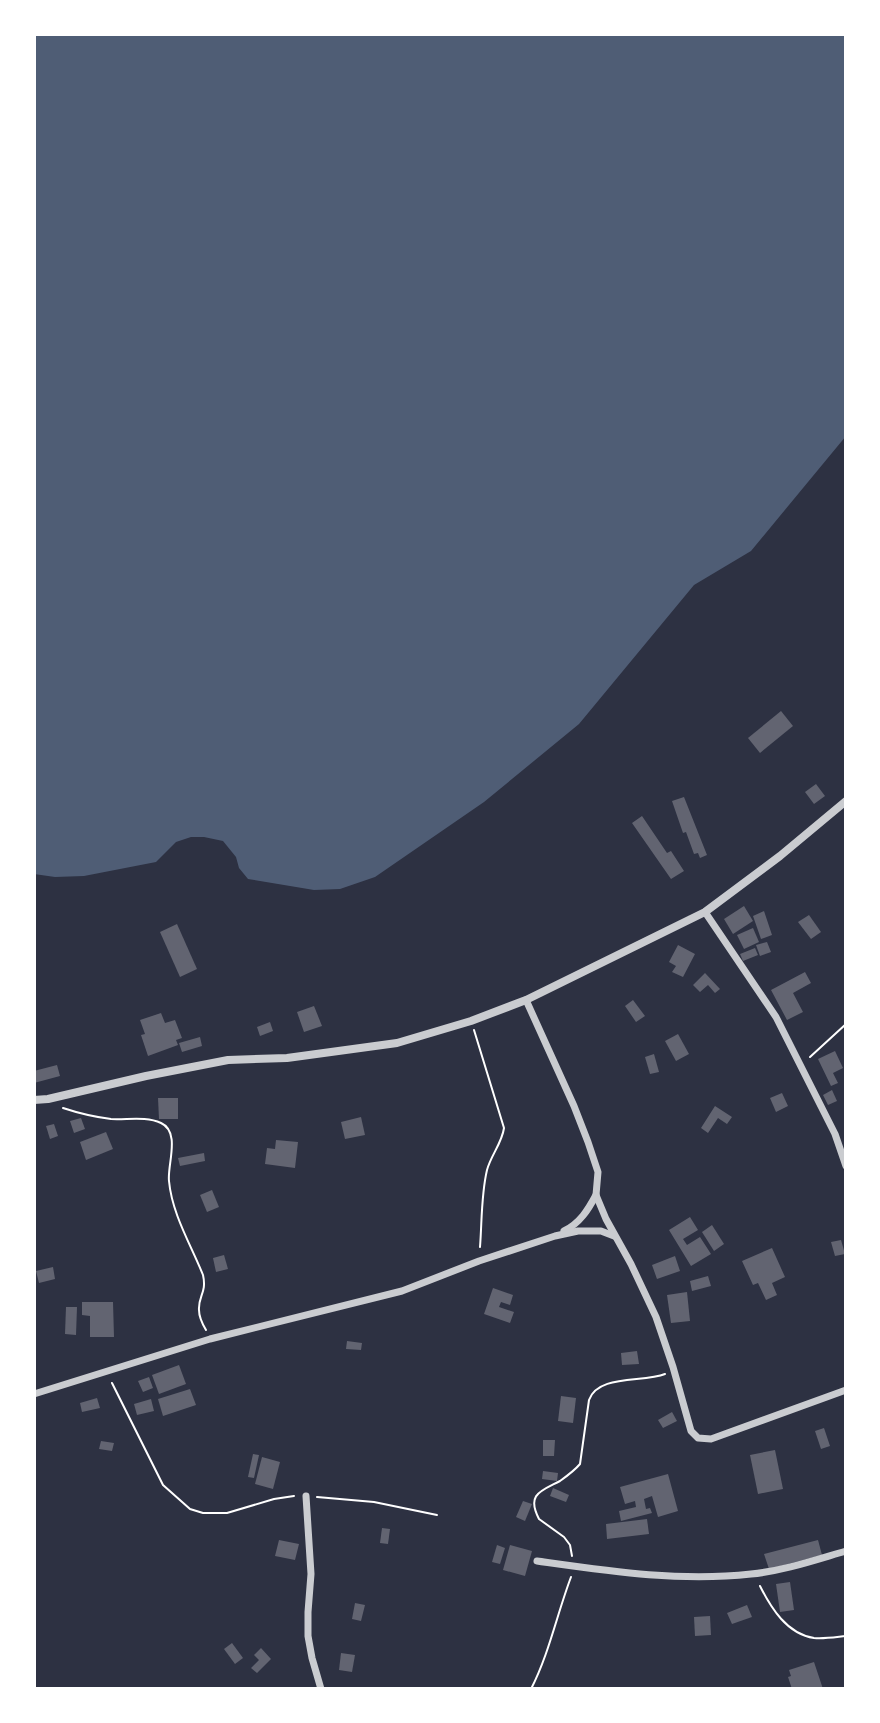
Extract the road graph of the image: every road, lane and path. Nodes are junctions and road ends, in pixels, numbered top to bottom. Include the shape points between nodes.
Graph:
1 (846, 801) edge
2 (705, 912) junction
3 (526, 1000) junction
4 (471, 1021) junction
5 (846, 1024) edge
6 (800, 1065) junction
7 (48, 1099) junction
8 (34, 1100) edge
9 (846, 1166) edge
10 (596, 1195) junction
11 (555, 1236) junction
12 (616, 1237) junction
13 (479, 1261) junction
14 (210, 1339) junction
15 (673, 1367) junction
16 (107, 1371) junction
17 (846, 1390) edge
18 (34, 1394) edge
19 (306, 1496) junction
20 (437, 1515) dead end
21 (846, 1551) edge
22 (537, 1561) dead end
23 (575, 1567) junction
24 (754, 1574) junction
25 (846, 1636) edge
26 (321, 1689) edge
27 (531, 1689) edge

1 - 2 street
2 - 3 street
2 - 6 street via 776,1017
3 - 4 street
3 - 10 street via 588,1142 598,1172
4 - 7 street via 397,1043 228,1060
4 - 13 path via 504,1128 486,1174
5 - 6 path
6 - 9 street
7 - 8 street
7 - 14 path via 86,1114 167,1127 172,1138 170,1194 203,1275 199,1313
10 - 11 street via 574,1226
10 - 12 street
11 - 12 street via 601,1231
11 - 13 street
12 - 15 street via 656,1317
13 - 14 street via 402,1291
14 - 16 street
15 - 17 street via 691,1431 698,1438 728,1434
15 - 23 path via 655,1378 605,1385 591,1393 580,1464 537,1492 534,1506 539,1519 567,1541
16 - 18 street
16 - 19 path via 163,1485 190,1509 227,1513
19 - 20 path
19 - 26 street via 308,1636
21 - 24 street
22 - 23 street
23 - 24 street via 667,1577
23 - 27 path
24 - 25 path via 792,1630 812,1638

